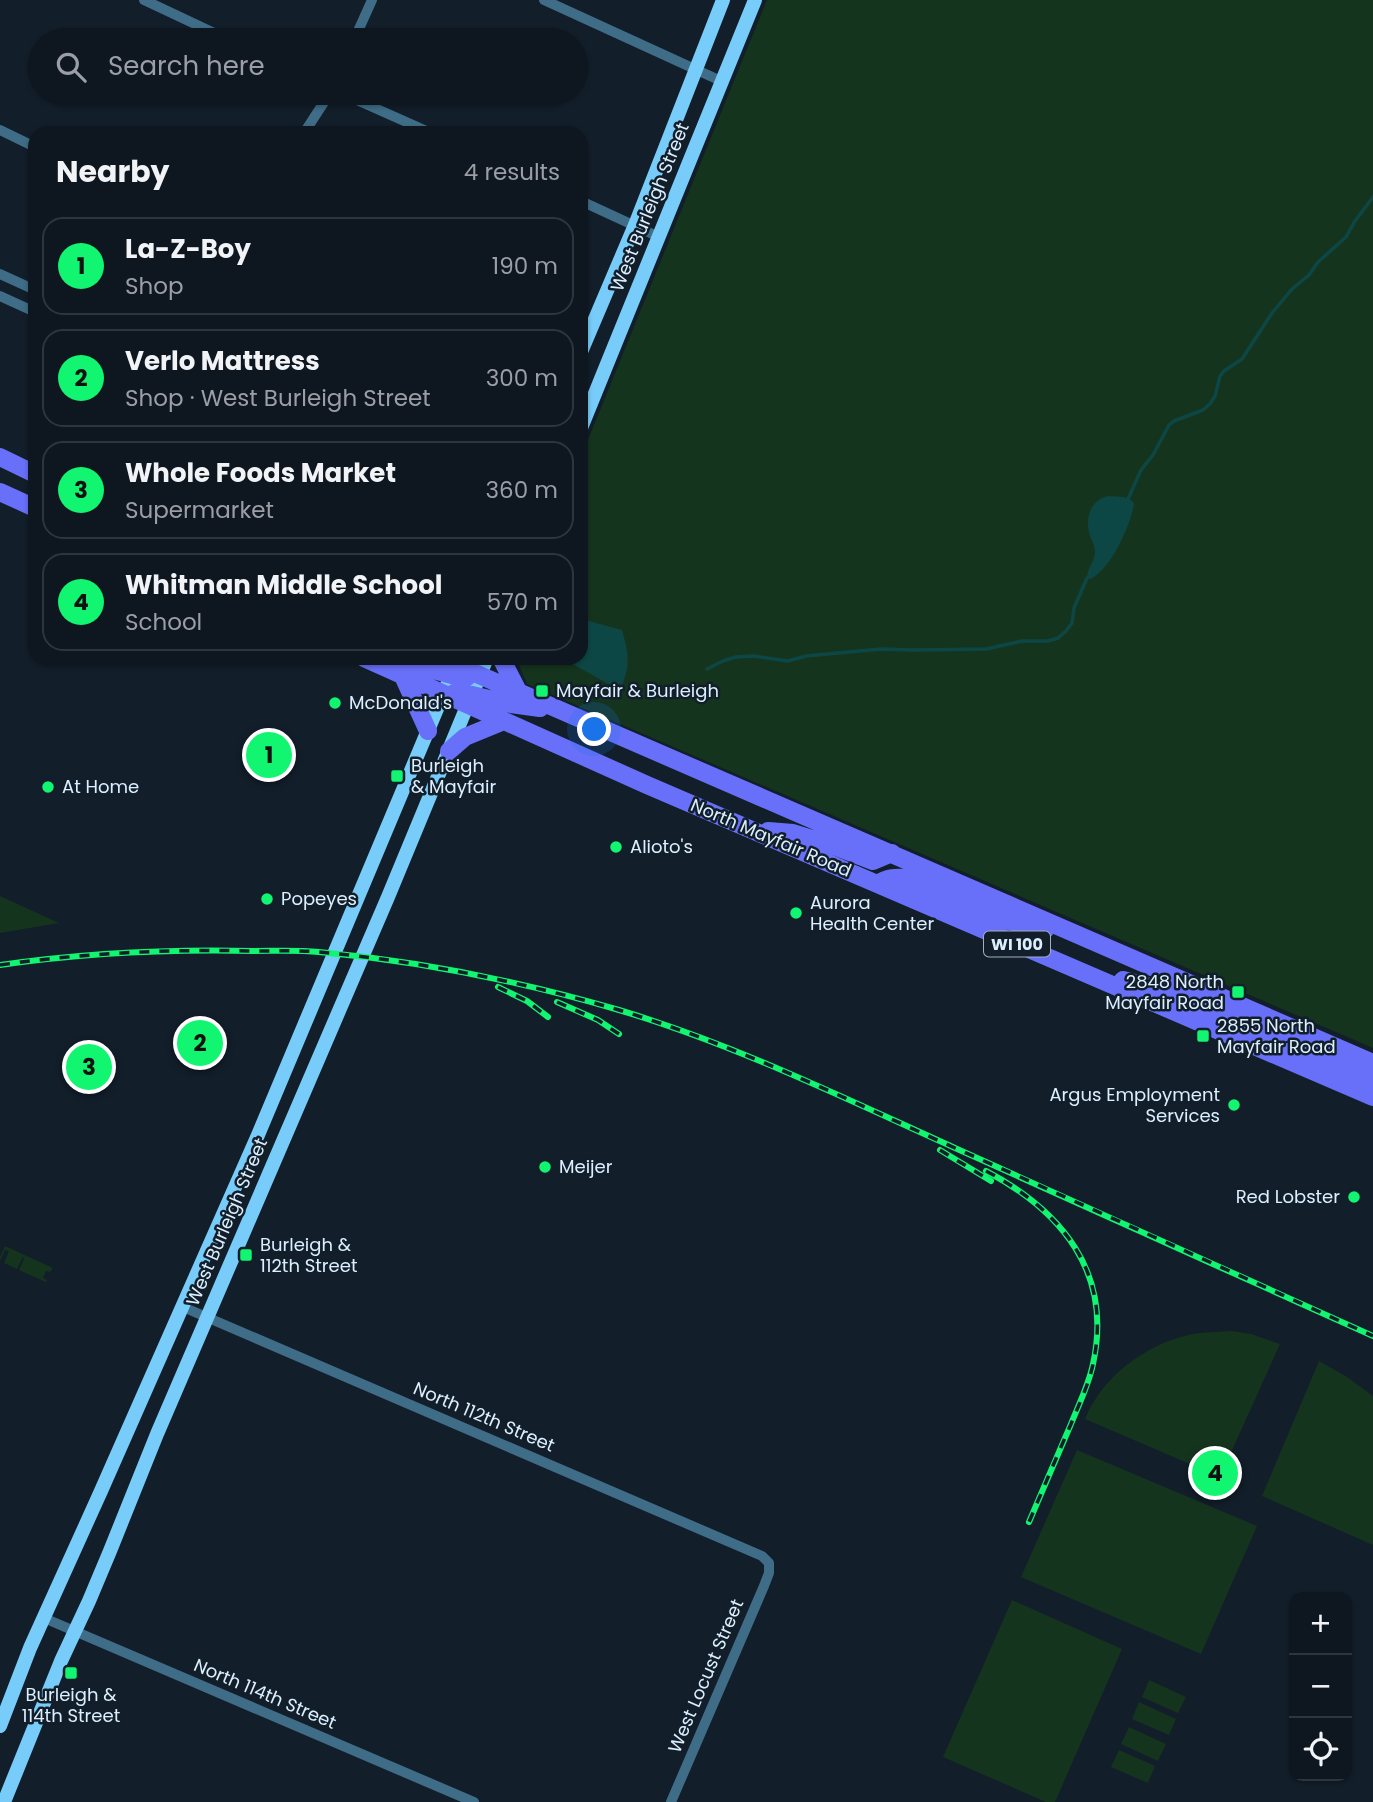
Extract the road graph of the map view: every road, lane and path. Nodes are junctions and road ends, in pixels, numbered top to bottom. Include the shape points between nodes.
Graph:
1 (144, 0) edge
2 (372, 0) edge
3 (544, 0) edge
4 (723, 0) edge
5 (755, 0) edge
6 (204, 28) edge
7 (359, 28) edge
8 (695, 70) junction
9 (721, 81) junction
10 (322, 105) edge
11 (368, 105) edge
12 (308, 126) edge
13 (415, 126) edge
14 (0, 130) edge
15 (28, 144) edge
16 (588, 204) edge
17 (635, 225) junction
18 (659, 237) junction
19 (0, 274) edge
20 (28, 287) edge
21 (0, 296) edge
22 (28, 309) edge
23 (588, 336) edge
24 (588, 408) edge
25 (0, 457) edge
26 (28, 471) edge
27 (0, 492) edge
28 (28, 500) edge
29 (379, 665) edge
30 (452, 665) edge
31 (454, 665) edge
32 (484, 665) edge
33 (505, 665) edge
34 (403, 676) junction
35 (480, 676) junction
36 (519, 693) junction
37 (444, 695) junction
38 (470, 700) junction
39 (558, 710) junction
40 (504, 721) junction
41 (428, 731) junction
42 (449, 751) junction
43 (754, 830) junction
44 (892, 853) junction
45 (877, 884) junction
46 (1093, 942) junction
47 (1072, 967) junction
48 (1292, 1028) junction
49 (1373, 1063) edge
50 (1370, 1091) edge
51 (183, 1307) junction
52 (207, 1317) junction
53 (769, 1563) joint
54 (44, 1618) junction
55 (75, 1632) junction
56 (0, 1726) edge
57 (4, 1802) edge
58 (474, 1802) edge
59 (671, 1802) edge

1 - 6 street
2 - 7 street
3 - 8 street
4 - 8 main road, West Burleigh Street
5 - 9 main road, West Burleigh Street
8 - 9 street
8 - 17 main road, West Burleigh Street
9 - 18 main road, West Burleigh Street
10 - 12 street
11 - 13 street
14 - 15 street
16 - 17 street
17 - 18 street
17 - 23 main road, West Burleigh Street
18 - 24 main road, West Burleigh Street
19 - 20 street
21 - 22 street
25 - 26 main road
27 - 28 main road
29 - 34 main road
30 - 37 main road, West Burleigh Street
31 - 35 main road
32 - 35 main road, West Burleigh Street
33 - 36 main road
34 - 37 main road
34 - 41 main road
35 - 36 main road, North Mayfair Road / WI 100
35 - 38 main road, West Burleigh Street
36 - 39 main road, North Mayfair Road / WI 100
37 - 38 main road via 459,693
37 - 41 main road, West Burleigh Street
38 - 39 main road
38 - 40 main road, North Mayfair Road / WI 100
38 - 42 main road, West Burleigh Street
39 - 44 main road, North Mayfair Road / WI 100
40 - 42 main road via 465,737
40 - 43 main road, North Mayfair Road / WI 100
41 - 51 main road, West Burleigh Street
42 - 52 main road, West Burleigh Street
43 - 44 main road via 793,833 873,861
43 - 45 main road, North Mayfair Road / WI 100
44 - 46 main road, North Mayfair Road / WI 100
45 - 46 main road via 906,878 1001,919
45 - 47 main road, North Mayfair Road / WI 100
46 - 48 main road, North Mayfair Road / WI 100
47 - 48 main road via 1169,992 1264,1033 1283,1035
47 - 50 main road, North Mayfair Road / WI 100
48 - 49 main road, North Mayfair Road / WI 100
51 - 52 street, North 112th Street
51 - 54 main road, West Burleigh Street
52 - 53 street, North 112th Street via 623,1495
52 - 55 main road, West Burleigh Street
53 - 59 street, West Locust Street via 764,1586
54 - 55 street, North 114th Street
54 - 56 main road, West Burleigh Street
55 - 57 main road, West Burleigh Street
55 - 58 street, North 114th Street

